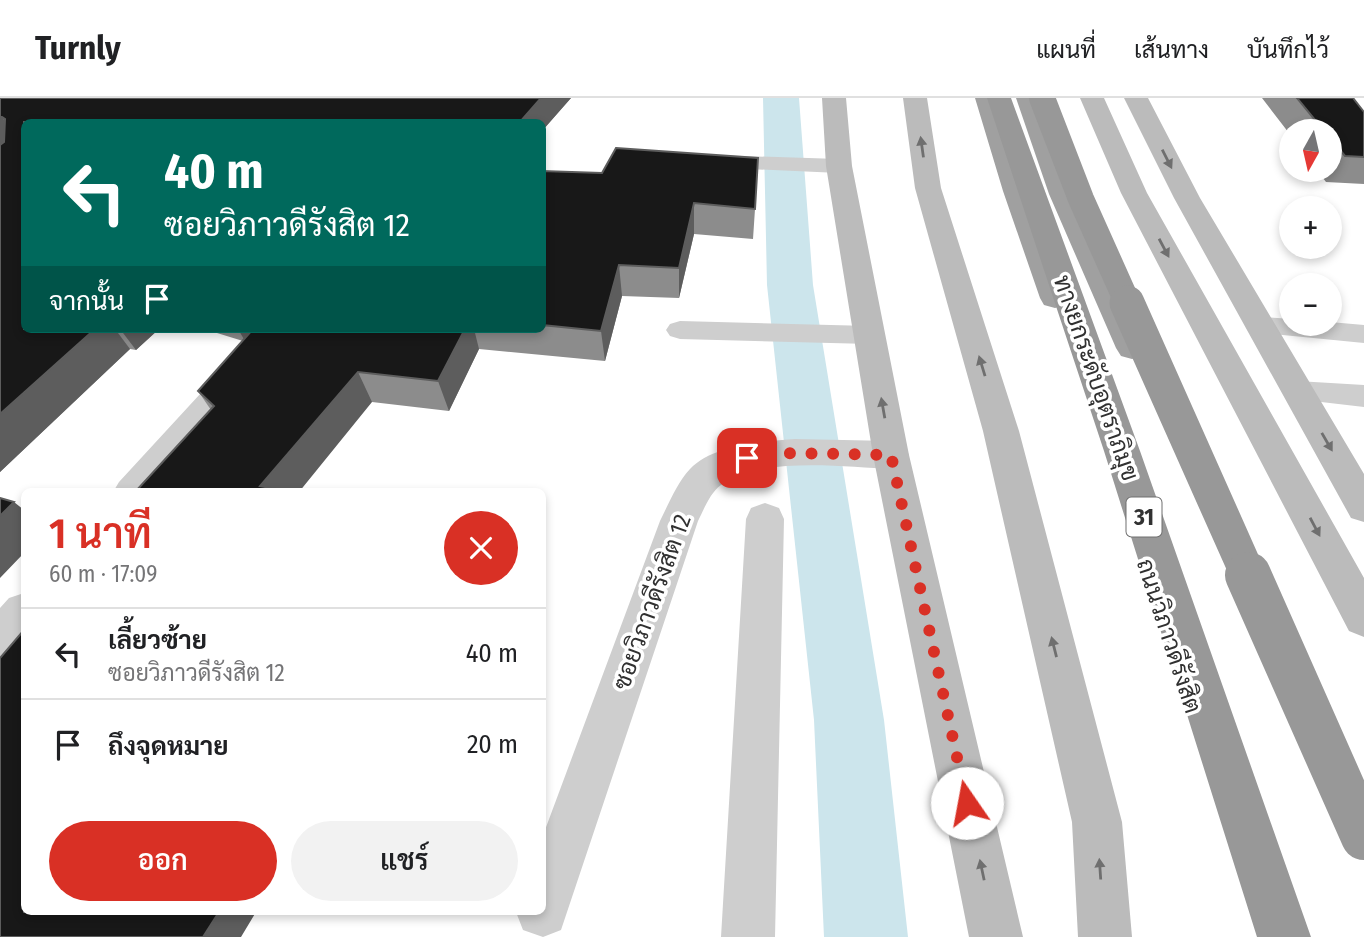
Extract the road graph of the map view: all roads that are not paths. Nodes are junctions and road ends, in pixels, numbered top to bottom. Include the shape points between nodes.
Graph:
1 (834, 98) edge
2 (915, 98) edge
3 (987, 98) edge
4 (999, 98) edge
5 (1028, 98) edge
6 (1042, 98) edge
7 (1092, 98) edge
8 (1136, 98) edge
9 (691, 162) edge
10 (822, 165) junction
11 (1262, 326) junction
12 (680, 330) dead end
13 (274, 333) edge
14 (1364, 334) edge
15 (870, 335) junction
16 (1297, 391) junction
17 (1364, 396) edge
18 (891, 455) junction
19 (136, 488) edge
20 (1364, 507) edge
21 (765, 519) dead end
22 (21, 614) edge
23 (1364, 618) edge
24 (0, 639) edge
25 (1364, 822) edge
26 (1364, 837) edge
27 (546, 901) edge
28 (541, 915) edge
29 (534, 937) edge
30 (748, 937) edge
31 (996, 937) edge
32 (1105, 937) edge
33 (1265, 937) edge
34 (1284, 937) edge

1 - 10 main road
32 -> 2 main road via 1097,822 1001,431 928,188
3 - 33 highway, ถนนวิภาวดีรังสิต / 31 via 1106,439
4 - 34 highway, ทางยกระดับอุตราภิมุข / 31
5 - 25 highway, 31 via 1062,194 1176,444
6 - 26 highway, ทางยกระดับอุตราภิมุข, bridge via 1081,200
7 -> 23 main road via 1134,193
8 -> 11 main road via 1187,198
9 - 10 lane
10 - 15 main road
11 - 14 lane
11 - 16 main road
12 - 15 lane
13 - 19 street
18 -> 15 main road
16 - 17 lane
16 -> 20 main road
18 - 27 street, ซอยวิภาวดีรังสิต 12 via 792,453 739,459 708,474 679,521
31 -> 18 main road
21 - 30 street
22 - 24 street
28 - 29 street, ซอยวิภาวดีรังสิต 12

